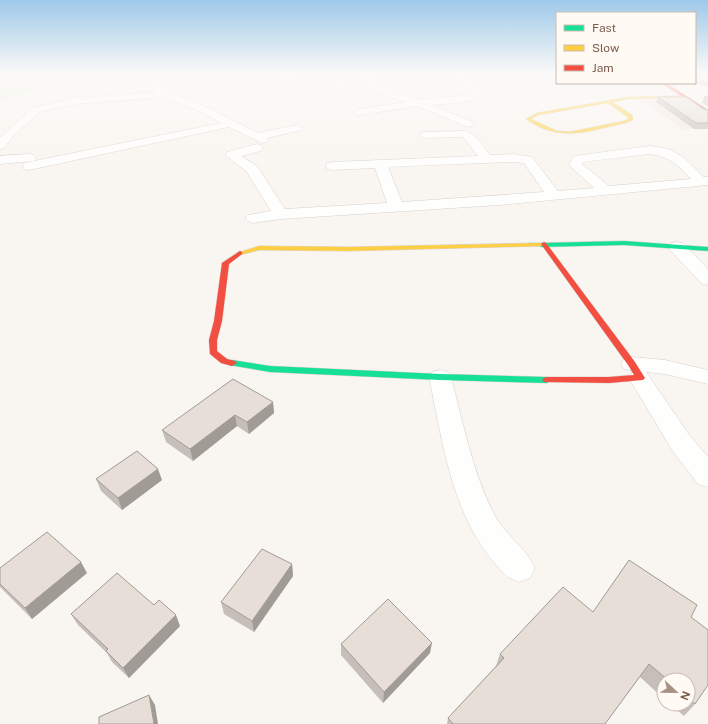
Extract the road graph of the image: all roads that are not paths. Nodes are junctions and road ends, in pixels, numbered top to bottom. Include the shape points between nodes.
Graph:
1 (40, 109) edge
2 (203, 109) edge
3 (380, 109) edge
4 (433, 109) edge
5 (565, 109) edge
6 (619, 109) edge
7 (36, 110) junction
8 (359, 112) dead end
9 (14, 116) dead end
10 (229, 124) junction
11 (469, 124) dead end
12 (297, 128) dead end
13 (424, 135) dead end
14 (258, 142) junction
15 (0, 145) edge
16 (486, 159) junction
17 (0, 160) edge
18 (380, 164) junction
19 (332, 166) dead end
20 (705, 181) edge
21 (605, 190) junction
22 (554, 196) junction
23 (396, 206) junction
24 (281, 214) junction
25 (253, 218) dead end
26 (544, 244) junction
27 (677, 248) junction
28 (708, 249) edge
29 (708, 280) edge
30 (636, 371) junction
31 (440, 377) junction
32 (708, 377) edge
33 (708, 476) edge
34 (519, 568) dead end

1 - 7 street
2 - 10 street
3 - 8 street
4 - 11 street
5 - 6 main road via 537,114 528,119 556,132 569,133 631,119
7 - 9 street
7 - 15 street
10 - 14 street
10 - 17 street via 156,140 29,162
12 - 14 street
13 - 16 street via 466,134
14 - 24 street via 231,155 252,169
16 - 18 street
16 - 22 street via 528,160
18 - 19 street
18 - 23 street
20 - 21 street
20 - 21 street via 675,156 660,151 649,150 578,159 575,165
21 - 22 street
22 - 23 street
23 - 24 street
24 - 25 street
26 - 27 main road via 624,243
26 - 30 main road
26 - 31 main road via 349,249 259,248 235,255 226,263 213,340 213,352 224,361 270,369
27 - 28 main road
27 - 29 street
30 - 31 main road via 602,380
30 - 32 street via 665,367
30 - 33 street via 681,443
31 - 34 street via 462,467 479,514 491,538

